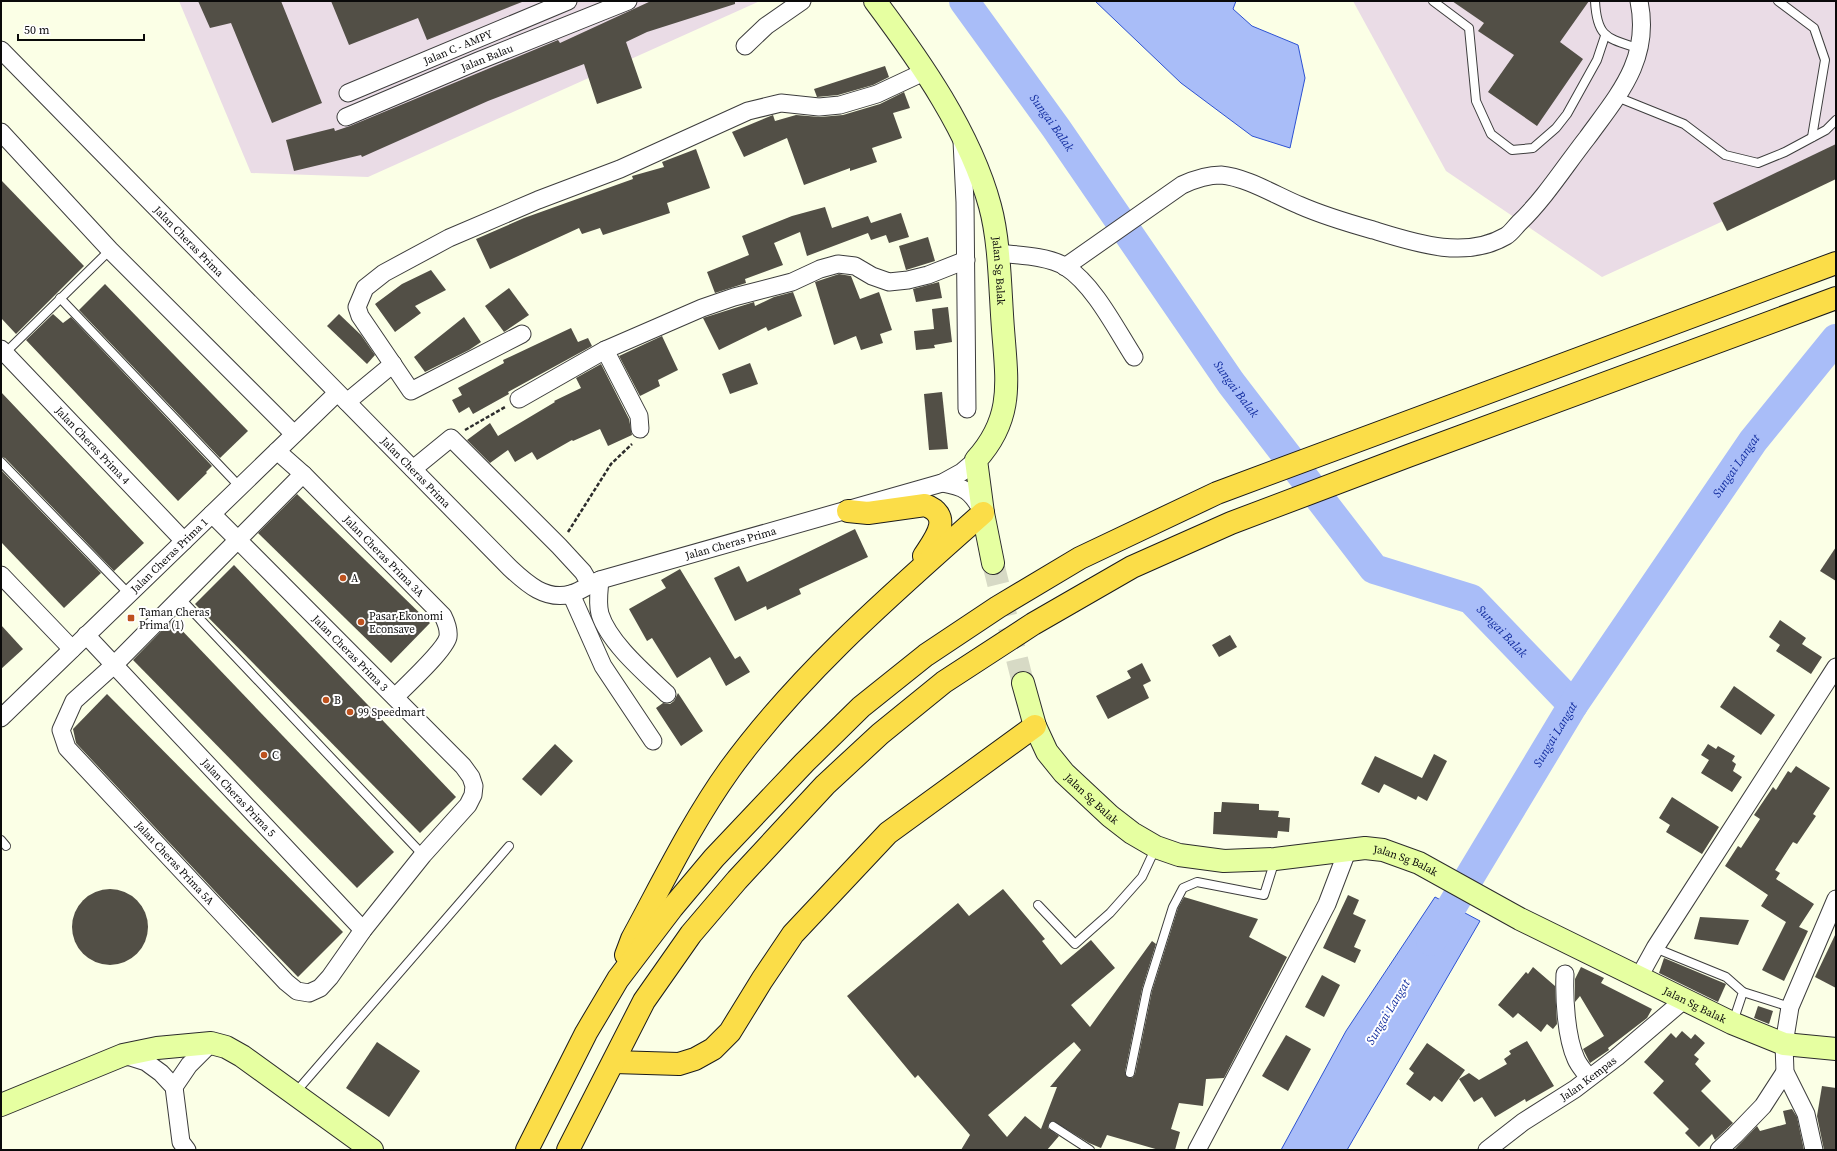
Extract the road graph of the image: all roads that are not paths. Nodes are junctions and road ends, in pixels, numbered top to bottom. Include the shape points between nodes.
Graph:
1 (568, 1) edge
2 (628, 1) edge
3 (802, 1) edge
4 (875, 1) edge
5 (1433, 1) edge
6 (1595, 1) edge
7 (1639, 1) edge
8 (1778, 1) edge
9 (1605, 36) junction
10 (744, 46) dead end
11 (1640, 49) junction
12 (1, 50) edge
13 (926, 71) junction
14 (348, 93) dead end
15 (1617, 97) junction
16 (346, 117) dead end
17 (1836, 120) edge
18 (1, 132) edge
19 (962, 136) junction
20 (1812, 137) junction
21 (110, 250) junction
22 (998, 253) junction
23 (966, 260) junction
24 (1836, 263) edge
25 (1065, 267) junction
26 (60, 298) junction
27 (1836, 298) edge
28 (522, 334) dead end
29 (605, 350) junction
30 (2, 353) edge
31 (1134, 356) dead end
32 (389, 367) junction
33 (348, 395) junction
34 (519, 399) road end
35 (967, 408) dead end
36 (640, 429) road end
37 (294, 434) junction
38 (277, 450) junction
39 (976, 460) junction
40 (1, 462) edge
41 (413, 470) junction
42 (303, 474) junction
43 (942, 483) junction
44 (240, 487) junction
45 (848, 511) junction
46 (983, 513) junction
47 (212, 514) junction
48 (238, 540) junction
49 (184, 541) junction
50 (993, 563) tunnel mouth
51 (1, 576) edge
52 (595, 582) junction
53 (906, 582) junction
54 (129, 594) junction
55 (571, 594) junction
56 (180, 598) junction
57 (86, 635) junction
58 (72, 649) junction
59 (115, 664) junction
60 (1836, 667) edge
61 (1023, 683) tunnel mouth
62 (668, 694) dead end
63 (395, 697) junction
64 (1, 718) edge
65 (1035, 726) junction
66 (653, 741) dead end
67 (509, 846) dead end
68 (1156, 847) junction
69 (1348, 849) junction
70 (423, 855) junction
71 (1275, 859) junction
72 (1836, 899) edge
73 (1038, 905) dead end
74 (363, 930) junction
75 (1655, 948) junction
76 (1564, 974) dead end
77 (1639, 977) junction
78 (618, 979) junction
79 (297, 991) joint
80 (1743, 992) junction
81 (1685, 999) junction
82 (1790, 1007) junction
83 (1732, 1023) junction
84 (211, 1043) junction
85 (1784, 1044) junction
86 (1836, 1049) edge
87 (123, 1055) junction
88 (614, 1062) junction
89 (1130, 1072) dead end
90 (1785, 1072) junction
91 (1588, 1078) junction
92 (174, 1087) junction
93 (294, 1094) junction
94 (1, 1105) edge
95 (1053, 1126) dead end
96 (186, 1150) edge
97 (372, 1150) edge
98 (527, 1150) edge
99 (568, 1150) edge
100 (1090, 1150) edge
101 (1198, 1150) edge
102 (1486, 1150) edge
103 (1719, 1150) edge
104 (1814, 1150) edge

1 - 14 street, Jalan C - AMPY
2 - 16 street, Jalan Balau
3 - 10 street via 766,26
4 - 13 street, Jalan Sg Balak
5 - 9 lane via 1469,28 1476,101 1491,134 1512,150 1534,148 1556,128 1567,114 1597,60
6 - 9 lane via 1598,25
7 - 11 street via 1643,19
8 - 20 lane via 1814,28 1825,60
9 - 11 lane
11 - 15 street
12 - 33 street, Jalan Cheras Prima
13 - 19 street, Jalan Sg Balak
13 - 32 street via 876,94 840,105 819,107 781,102 748,111 620,169 449,238 384,273 365,288 357,307
15 - 20 lane via 1684,124 1725,155 1758,163
15 - 25 street via 1530,213 1507,236 1483,246 1447,248 1414,242 1324,216 1245,182 1222,176 1202,176 1182,185
17 - 20 lane via 1826,130
18 - 21 street
19 - 22 street, Jalan Sg Balak via 990,206
19 - 23 street
21 - 26 lane
21 - 37 street
22 - 25 street via 1036,257
22 - 39 street, Jalan Sg Balak via 1006,397 996,432
23 - 29 street via 928,275 889,282 855,266 838,264 792,282 734,296
23 - 35 street
24 - 78 highway via 1217,493 1080,558 998,607 926,655 861,707 714,858
25 - 31 street via 1092,292
26 - 30 lane
26 - 44 lane
27 - 88 highway via 1231,522 1132,567 1033,624 944,682 880,734 820,791 737,880 691,934 644,1001
28 - 32 street via 411,391
29 - 34 street
29 - 36 street via 639,416
30 - 49 street, Jalan Cheras Prima 4
32 - 33 street, Jalan Cheras Prima 1
33 - 37 street, Jalan Cheras Prima 1
33 - 41 street, Jalan Cheras Prima
37 - 38 street, Jalan Cheras Prima 1
38 - 42 street, Jalan Cheras Prima 3A
38 - 44 street, Jalan Cheras Prima 1
39 - 43 street, Jalan Cheras Prima via 962,472
39 - 46 street
40 - 54 lane
41 - 52 street via 447,441
41 - 55 street, Jalan Cheras Prima via 529,585 551,596
42 - 48 street
42 - 63 street, Jalan Cheras Prima 3A via 443,616 448,637 443,647
43 - 45 street, Jalan Cheras Prima
43 - 46 street via 966,490
44 - 47 street, Jalan Cheras Prima 1
45 - 52 street, Jalan Cheras Prima
45 - 53 highway via 868,514 925,504 938,515 940,531
46 - 50 street
46 - 53 highway
47 - 48 street, Jalan Cheras Prima 3
47 - 49 street, Jalan Cheras Prima 1
48 - 56 street
48 - 63 street, Jalan Cheras Prima 3
49 - 54 street, Jalan Cheras Prima 1
51 - 58 street
52 - 55 street, Jalan Cheras Prima
52 - 62 street via 600,615 608,630 632,660
53 - 78 highway via 821,662 775,712 730,770 696,823 632,939
54 - 57 street, Jalan Cheras Prima 1
55 - 66 street via 603,666
56 - 59 street
56 - 70 lane
57 - 58 street, Jalan Cheras Prima 1
57 - 59 street, Jalan Cheras Prima 5
58 - 64 street, Jalan Cheras Prima 1
59 - 74 street, Jalan Cheras Prima 5
59 - 79 street, Jalan Cheras Prima 5A via 74,701 61,730 67,748
60 - 75 street
61 - 65 street, Jalan Sg Balak
63 - 70 street, Jalan Cheras Prima 3 via 464,766 474,786 468,805
65 - 68 street, Jalan Sg Balak via 1047,752 1064,773 1110,816
65 - 88 highway via 888,832 793,934 730,1032 713,1049 679,1064
67 - 93 lane
68 - 71 street, Jalan Sg Balak via 1200,859
68 - 73 lane via 1142,876 1110,913 1075,944
69 - 71 street, Jalan Sg Balak
69 - 77 street, Jalan Sg Balak via 1383,850 1420,863 1520,919
69 - 101 street via 1313,932
70 - 74 street, Jalan Cheras Prima 3
71 - 89 lane via 1264,895 1197,882 1183,888 1173,907 1147,990
72 - 82 street
74 - 79 street, Jalan Cheras Prima 3 via 320,988 309,994
75 - 77 street
75 - 80 lane via 1726,977
76 - 91 street via 1564,1002 1571,1038 1576,1059
77 - 81 street, Jalan Sg Balak
78 - 98 highway via 586,1033
80 - 82 lane
80 - 83 lane
81 - 83 street, Jalan Sg Balak
81 - 91 street, Jalan Kempas via 1617,1057
82 - 85 street
83 - 85 street, Jalan Sg Balak
84 - 87 street via 157,1048
84 - 92 street via 189,1064
84 - 93 street via 226,1046
85 - 86 street, Jalan Sg Balak
85 - 90 street
87 - 92 street via 146,1062
87 - 94 street
88 - 99 highway
90 - 103 street via 1763,1106
90 - 104 street via 1806,1114
91 - 102 street, Jalan Kempas
92 - 96 street via 181,1142
93 - 97 street
95 - 100 lane

